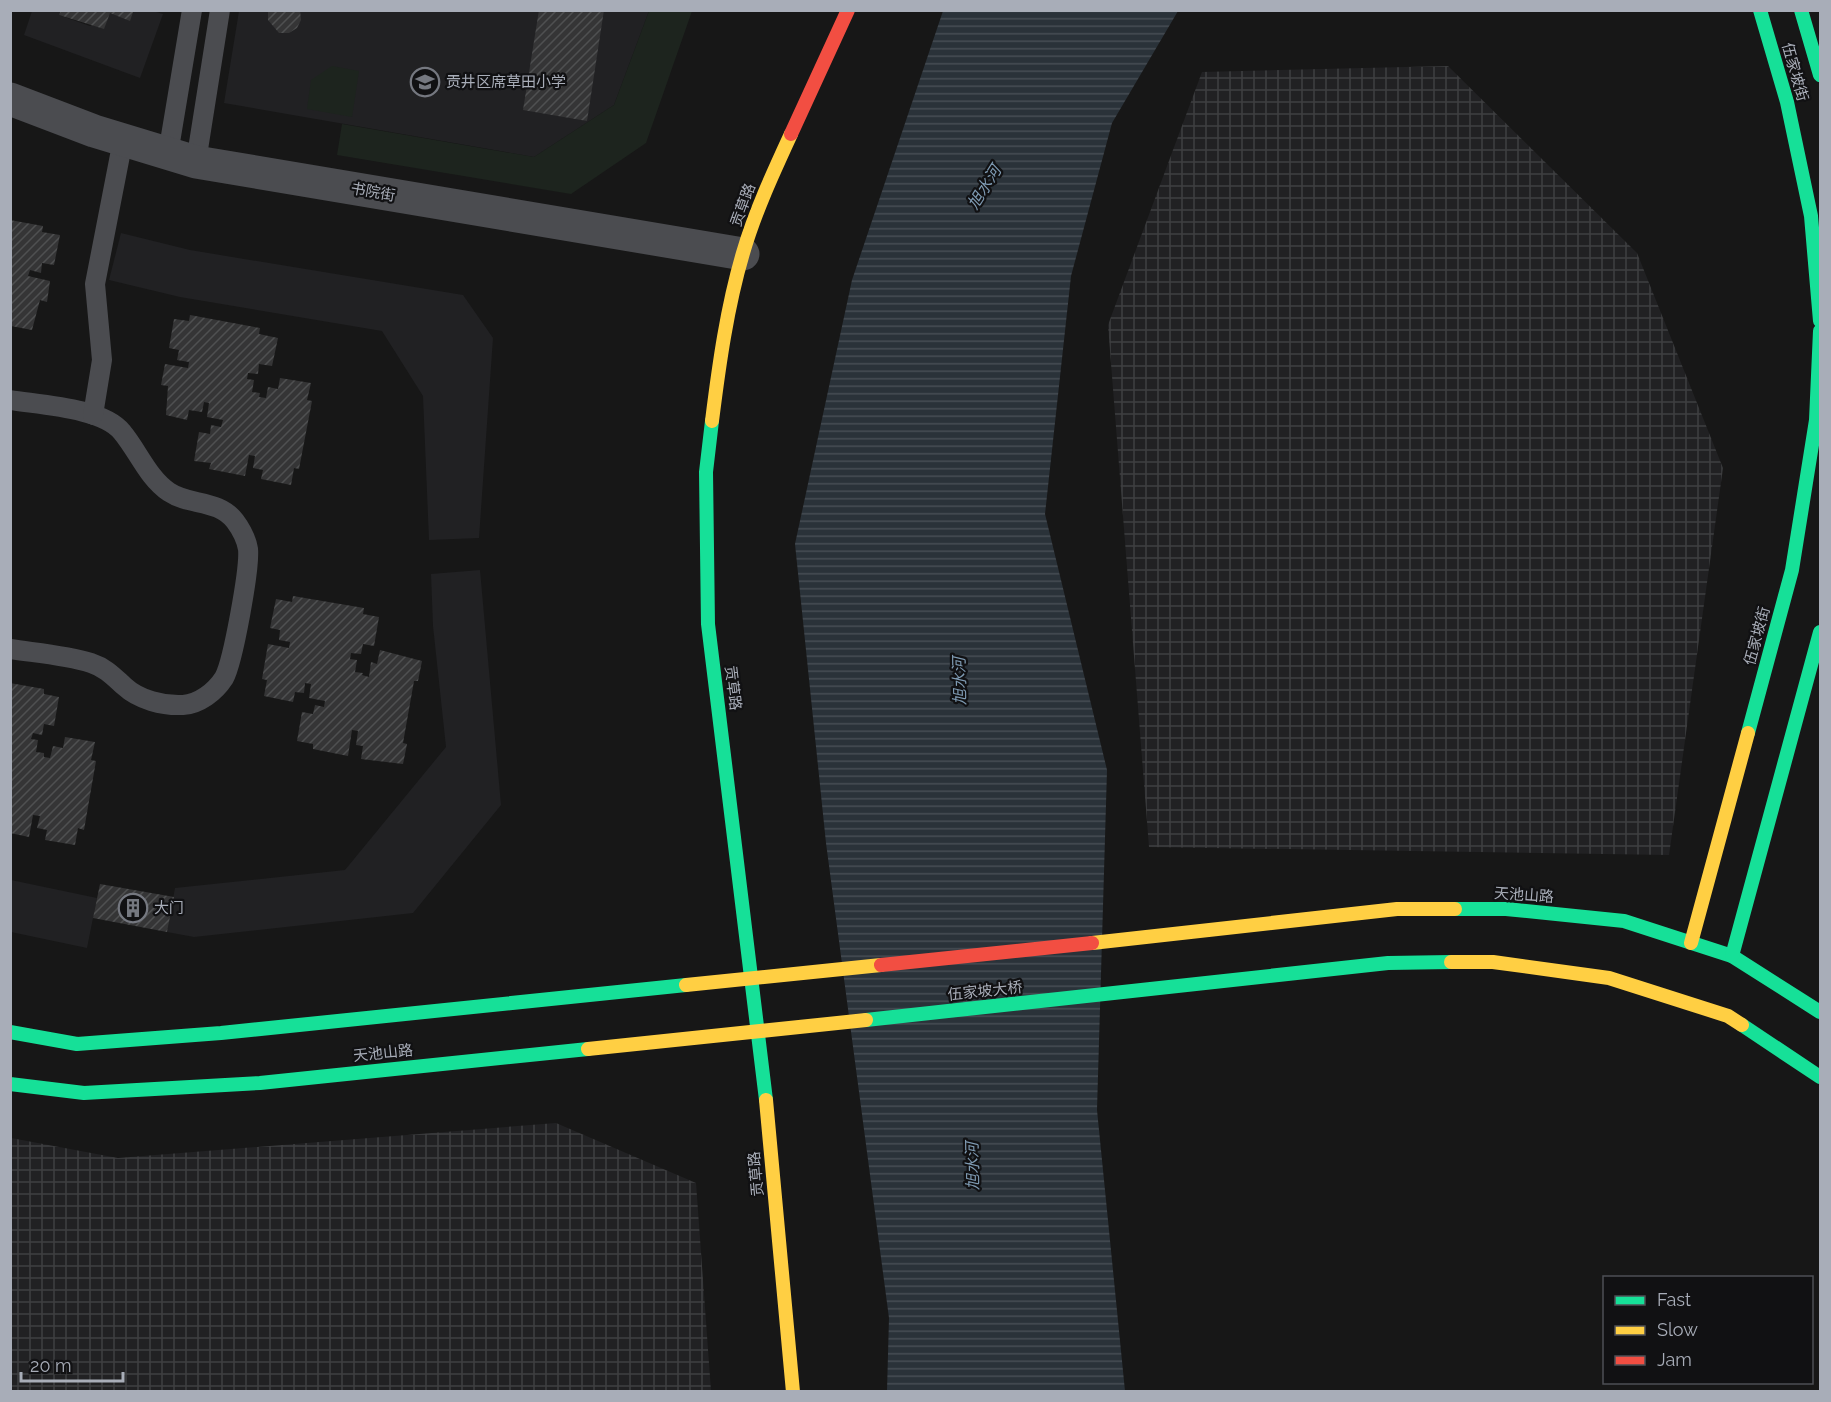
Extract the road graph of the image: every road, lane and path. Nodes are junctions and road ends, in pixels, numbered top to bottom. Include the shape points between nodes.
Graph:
1 (192, 10) edge
2 (220, 10) edge
3 (848, 10) edge
4 (1760, 10) edge
5 (1801, 10) edge
6 (1821, 75) edge
7 (10, 99) edge
8 (123, 140) junction
9 (182, 158) junction
10 (743, 254) junction
11 (1821, 321) edge
12 (1821, 332) edge
13 (10, 400) edge
14 (93, 415) junction
15 (1821, 633) edge
16 (10, 649) edge
17 (1691, 943) junction
18 (1732, 956) junction
19 (753, 979) junction
20 (1821, 1012) edge
21 (759, 1030) junction
22 (10, 1032) edge
23 (1821, 1077) edge
24 (10, 1084) edge
25 (793, 1392) edge

1 - 9 lane
2 - 9 lane
3 - 10 main road, 贡草路 via 766,189
4 - 11 main road, 伍家坡街 via 1787,102 1811,216
5 - 6 main road, 伍家坡街
7 - 8 street, 书院街
8 - 9 street, 书院街
8 - 14 lane via 95,284 102,360
9 - 10 street, 书院街
10 - 19 main road, 贡草路 via 720,361 706,472 706,507 708,624
12 - 17 main road, 伍家坡街 via 1816,420 1792,570
13 - 14 lane
14 - 16 lane via 116,425 154,478 169,492 217,507 233,518 243,533 248,563 229,668 208,695 186,705 172,705 135,695 112,673 91,663
15 - 18 main road
17 - 18 main road, 天池山路
17 - 19 main road, 天池山路 via 1624,921 1506,909 1397,909
18 - 20 main road, 天池山路
19 - 21 main road, 贡草路
19 - 22 main road via 76,1044
21 - 23 main road, 伍家坡大桥 via 1388,963 1492,962 1608,978 1728,1016
21 - 24 main road, 天池山路 via 260,1083 84,1093
21 - 25 main road, 贡草路

